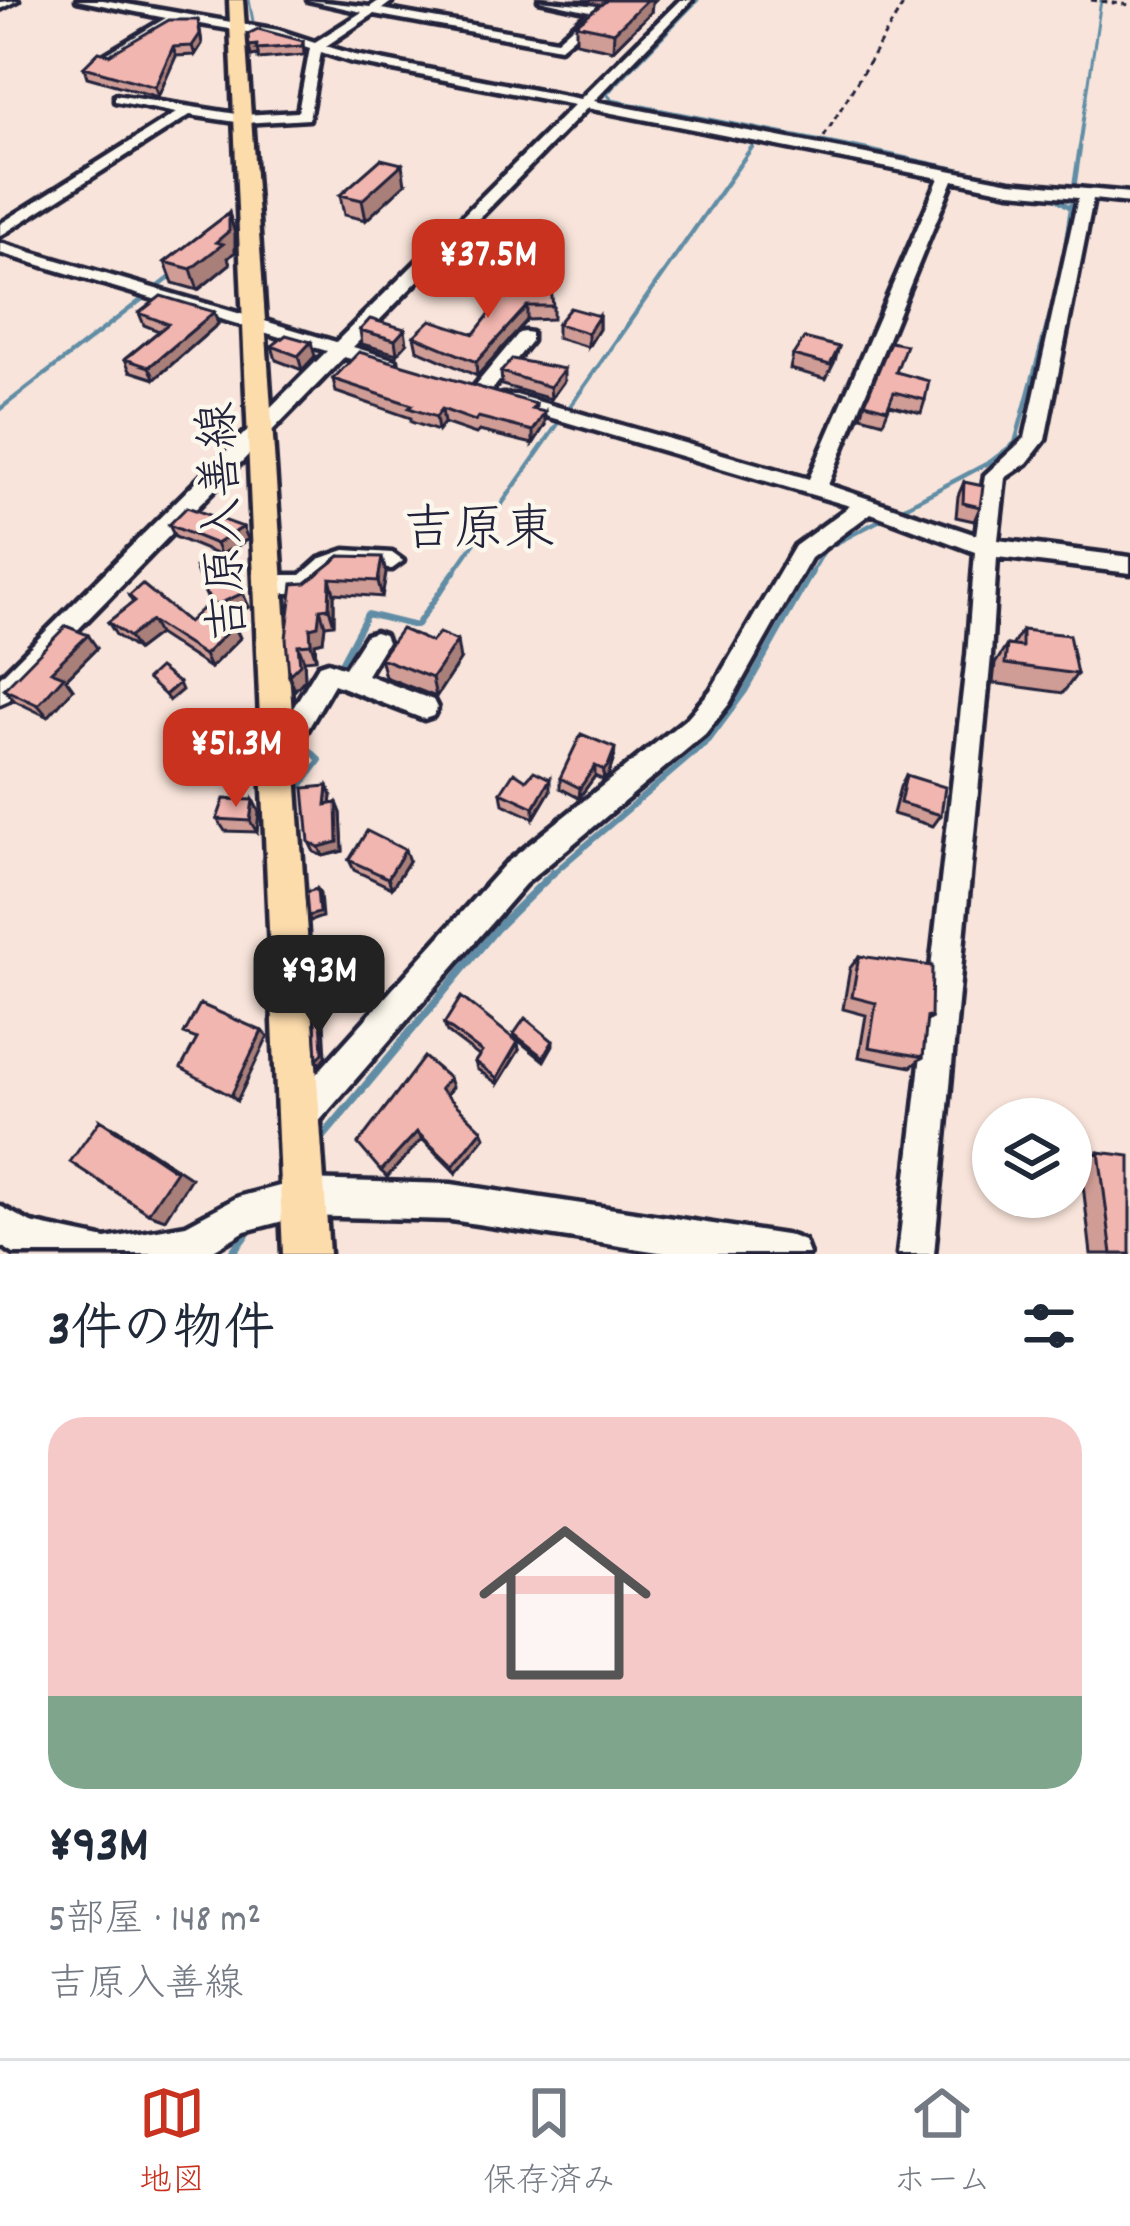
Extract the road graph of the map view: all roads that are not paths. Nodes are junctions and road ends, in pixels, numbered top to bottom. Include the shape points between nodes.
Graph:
1 (12, 0) edge
2 (83, 0) edge
3 (314, 0) edge
4 (388, 0) edge
5 (545, 0) edge
6 (686, 0) edge
7 (604, 4) edge
8 (0, 5) edge
9 (372, 10) junction
10 (174, 18) junction
11 (238, 22) edge
12 (195, 37) edge
13 (316, 47) junction
14 (110, 57) edge
15 (120, 98) dead end
16 (584, 103) junction
17 (188, 111) junction
18 (243, 119) junction
19 (948, 174) junction
20 (1086, 195) junction
21 (1130, 198) edge
22 (0, 231) edge
23 (0, 248) edge
24 (253, 323) junction
25 (525, 337) dead end
26 (340, 350) junction
27 (421, 373) edge
28 (260, 427) junction
29 (816, 488) junction
30 (868, 504) junction
31 (986, 548) junction
32 (392, 561) dead end
33 (1130, 565) edge
34 (269, 584) junction
35 (374, 642) dead end
36 (351, 680) junction
37 (0, 693) edge
38 (424, 708) dead end
39 (277, 734) junction
40 (297, 1122) junction
41 (302, 1198) junction
42 (0, 1224) edge
43 (187, 1249) edge
44 (97, 1254) edge
45 (116, 1254) edge
46 (306, 1254) edge
47 (791, 1254) edge
48 (916, 1254) edge

1 - 8 street
2 - 10 street
3 - 9 street
4 - 9 street
5 - 7 street
6 - 16 street
7 - 9 street via 560,44
9 - 13 street
10 - 11 street
10 - 14 street
11 - 12 street
11 - 13 street
11 - 18 main road, 吉原入善線
13 - 16 street
13 - 18 street via 304,116
15 - 17 street
16 - 19 street
16 - 26 street
17 - 18 street
17 - 22 street
18 - 24 main road, 吉原入善線
19 - 20 street
19 - 29 street
20 - 21 street
20 - 31 street via 1035,440 995,475
23 - 24 street
24 - 26 street
24 - 28 main road, 吉原入善線
25 - 29 street via 471,388
26 - 27 street
26 - 28 street
28 - 34 main road, 吉原入善線
28 - 37 street
29 - 30 street
30 - 31 street
30 - 40 street via 803,552 696,726 515,874
31 - 33 street
31 - 48 street
32 - 34 street via 343,556 325,562 307,584
34 - 39 main road, 吉原入善線
35 - 36 street
36 - 38 street
36 - 39 street via 328,672 296,726
39 - 40 main road, 吉原入善線
40 - 41 main road, 吉原入善線
41 - 43 street via 238,1215
41 - 46 main road, 吉原入善線
41 - 47 street via 451,1202
42 - 44 street via 25,1240
43 - 45 street

